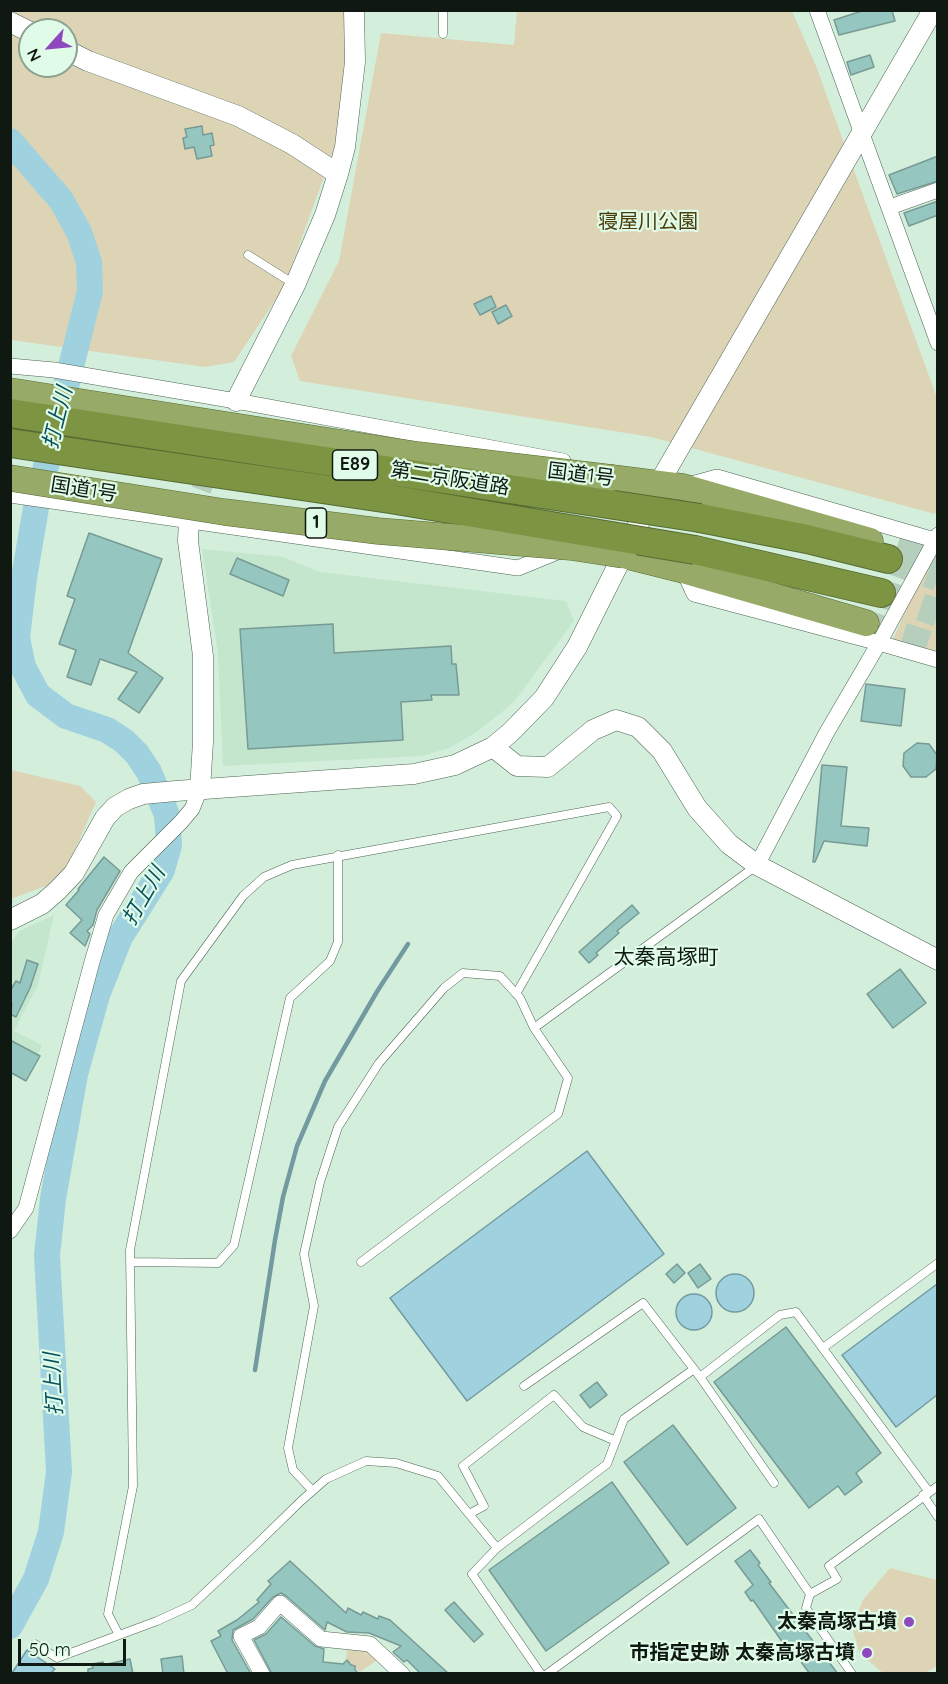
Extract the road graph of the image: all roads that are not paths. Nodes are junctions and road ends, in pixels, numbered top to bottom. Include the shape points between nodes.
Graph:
1 (354, 10) edge
2 (443, 10) edge
3 (817, 10) edge
4 (933, 10) edge
5 (443, 34) dead end
6 (78, 56) edge
7 (862, 131) junction
8 (338, 174) junction
9 (938, 190) edge
10 (890, 207) junction
11 (248, 255) dead end
12 (295, 285) junction
13 (938, 343) edge
14 (10, 366) edge
15 (10, 391) edge
16 (236, 401) junction
17 (10, 413) edge
18 (10, 443) edge
19 (10, 478) edge
20 (612, 478) junction
21 (671, 485) junction
22 (10, 495) edge
23 (189, 520) junction
24 (936, 539) edge
25 (571, 547) junction
26 (892, 554) joint
27 (623, 555) junction
28 (689, 560) junction
29 (881, 593) tunnel mouth
30 (873, 633) junction
31 (938, 660) edge
32 (493, 747) junction
33 (200, 789) junction
34 (338, 855) junction
35 (758, 865) junction
36 (10, 920) edge
37 (938, 960) edge
38 (516, 994) junction
39 (534, 1028) junction
40 (10, 1231) edge
41 (130, 1262) junction
42 (361, 1262) dead end
43 (938, 1263) edge
44 (823, 1348) junction
45 (694, 1369) junction
46 (700, 1377) junction
47 (524, 1386) dead end
48 (616, 1441) junction
49 (774, 1483) dead end
50 (938, 1486) edge
51 (312, 1490) junction
52 (926, 1494) junction
53 (469, 1514) junction
54 (938, 1516) edge
55 (497, 1548) junction
56 (810, 1594) junction
57 (118, 1635) junction
58 (35, 1644) dead end
59 (400, 1673) edge
60 (262, 1674) edge
61 (541, 1674) edge
62 (548, 1674) edge
63 (852, 1674) edge

1 - 8 street via 355,62
2 - 5 lane
3 - 7 street
4 - 7 street
6 - 8 street via 238,116
7 - 10 street
7 - 21 street via 676,457
8 - 12 street
9 - 10 street
10 - 13 street
11 - 12 lane
12 - 16 street
14 - 16 street
15 - 20 highway, 国道1号, bridge via 418,455
16 - 20 street via 588,465
17 - 26 highway, 第二京阪道路 / E89, bridge via 700,518
18 - 28 highway, 第二京阪道路 / E89, bridge via 390,499
19 - 25 highway, 国道1号 / 1, bridge via 224,512 378,531
20 - 21 highway, 国道1号
21 - 24 street via 717,477
21 - 26 highway, 国道1号
21 - 27 street
22 - 23 street
23 - 25 street via 518,568
23 - 33 street via 188,541 203,656
24 - 30 street
25 - 27 highway, 国道1号 / 1, bridge
27 - 28 highway, 国道1号 / 1
27 - 32 street via 577,647 544,698
28 - 29 highway, 第二京阪道路 / E89
28 - 30 highway, 国道1号 / 1
30 - 31 street
30 - 35 street
32 - 33 street via 455,765 414,774
32 - 35 street via 517,766 548,766 593,730 616,720 638,727 662,752 697,808 729,844
33 - 36 street via 143,794 115,807 74,873 42,904
33 - 40 street via 182,822 131,872 106,915 26,1208
34 - 38 lane via 609,807 617,816
34 - 41 lane via 292,865 264,877 243,896 181,981
34 - 41 lane via 338,942 330,961 290,998 234,1245 218,1263
35 - 37 street
35 - 39 lane
38 - 39 lane
38 - 51 lane via 500,976 463,973 444,988 379,1064 338,1127 320,1182 304,1254 314,1306 288,1448 293,1470
39 - 42 lane via 568,1078 558,1114
41 - 57 lane via 133,1486 108,1614
43 - 44 lane
44 - 46 lane via 796,1312 780,1314
44 - 52 lane
45 - 46 lane
45 - 47 lane via 643,1303
45 - 48 lane via 624,1419
46 - 49 lane
48 - 53 lane via 583,1427 554,1395 463,1466 484,1506
48 - 55 lane via 607,1464
50 - 52 lane
51 - 53 lane via 326,1479 366,1461 396,1463 438,1476
51 - 57 lane via 192,1605
52 - 54 lane
52 - 56 lane via 829,1566 837,1579
53 - 55 lane
55 - 61 lane via 472,1574
56 - 62 lane via 759,1519
56 - 63 lane via 806,1608
57 - 58 lane via 57,1658
59 - 60 street via 370,1644 321,1640 280,1603 259,1627 241,1636

